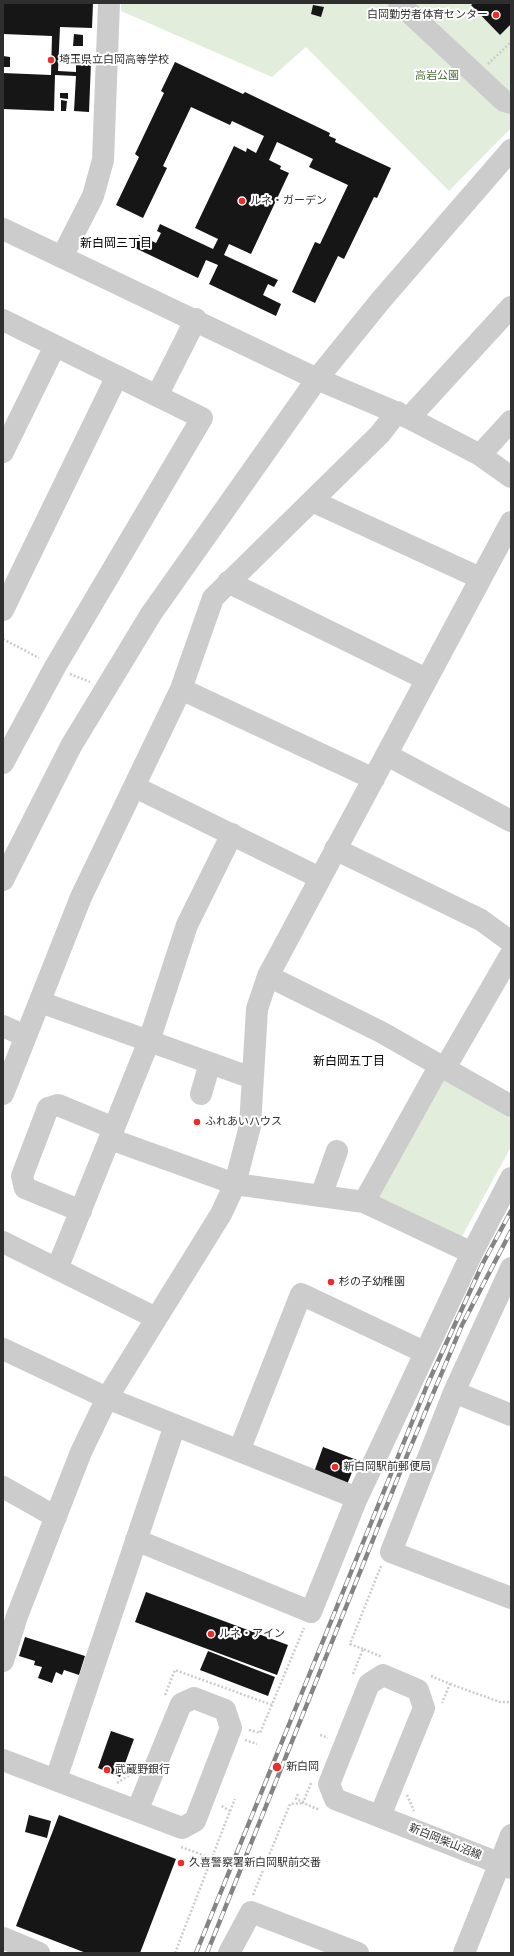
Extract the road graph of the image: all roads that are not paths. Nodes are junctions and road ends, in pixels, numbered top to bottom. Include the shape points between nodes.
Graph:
1 (110, 3) edge
2 (399, 3) edge
3 (511, 103) edge
4 (511, 150) edge
5 (3, 229) edge
6 (62, 257) junction
7 (511, 307) edge
8 (196, 319) junction
9 (3, 320) edge
10 (55, 346) junction
11 (117, 376) junction
12 (317, 379) junction
13 (157, 396) junction
14 (403, 415) junction
15 (511, 421) edge
16 (3, 452) edge
17 (480, 455) junction
18 (511, 477) edge
19 (312, 501) junction
20 (511, 522) edge
21 (480, 578) junction
22 (228, 582) junction
23 (3, 610) edge
24 (426, 679) junction
25 (181, 689) junction
26 (386, 756) junction
27 (3, 763) edge
28 (374, 779) junction
29 (135, 787) junction
30 (511, 821) edge
31 (232, 834) junction
32 (335, 849) junction
33 (320, 878) junction
34 (3, 880) edge
35 (511, 942) edge
36 (511, 954) edge
37 (268, 976) junction
38 (40, 1002) junction
39 (3, 1026) edge
40 (26, 1036) junction
41 (149, 1041) junction
42 (210, 1063) junction
43 (443, 1067) junction
44 (252, 1078) junction
45 (3, 1094) edge
46 (201, 1094) dead end
47 (511, 1106) edge
48 (112, 1133) junction
49 (336, 1151) dead end
50 (511, 1178) edge
51 (235, 1184) junction
52 (321, 1196) junction
53 (364, 1202) junction
54 (81, 1211) junction
55 (3, 1242) edge
56 (472, 1253) junction
57 (57, 1269) junction
58 (510, 1271) edge
59 (156, 1318) junction
60 (3, 1349) edge
61 (424, 1352) junction
62 (454, 1392) junction
63 (107, 1398) junction
64 (511, 1415) edge
65 (175, 1425) junction
66 (239, 1451) junction
67 (3, 1487) edge
68 (357, 1498) junction
69 (56, 1517) junction
70 (136, 1540) junction
71 (511, 1598) edge
72 (10, 1614) edge
73 (3, 1661) edge
74 (3, 1760) edge
75 (56, 1780) junction
76 (137, 1811) junction
77 (380, 1816) junction
78 (511, 1835) edge
79 (505, 1866) edge
80 (3, 1938) edge
81 (38, 1953) edge
82 (229, 1953) edge
83 (358, 1953) edge
84 (464, 1953) edge

1 - 6 street via 103,160 93,196
2 - 3 street via 504,101
4 - 12 street via 381,300
5 - 6 street
6 - 8 street
7 - 14 street
8 - 12 street
8 - 13 street
9 - 10 street
10 - 11 street
10 - 16 street
11 - 13 street
11 - 23 street
12 - 14 street
12 - 34 street via 151,614 71,746
13 - 27 street via 202,418 55,667
14 - 17 street
14 - 19 street
15 - 17 street
17 - 18 street
19 - 21 street
19 - 22 street
20 - 21 street
21 - 24 street
22 - 24 street
22 - 25 street via 213,598
24 - 26 street
25 - 28 street
25 - 29 street
26 - 28 street
26 - 30 street
28 - 32 street
29 - 31 street
29 - 38 street via 81,897
31 - 33 street
31 - 41 street via 187,925
32 - 33 street
32 - 35 street via 481,920
33 - 37 street
36 - 43 street
37 - 43 street via 381,1032
37 - 44 street via 257,1009
38 - 40 street
38 - 41 street
39 - 40 street
40 - 45 street
41 - 42 street
41 - 48 street
42 - 44 street
42 - 46 street
43 - 47 street
43 - 53 street
44 - 51 street via 250,1126
48 - 51 street
48 - 54 street
48 - 54 street via 58,1105 48,1108 22,1176 25,1188
49 - 52 street
50 - 56 street
51 - 52 street
51 - 59 street via 221,1214
52 - 53 street
53 - 56 street
54 - 57 street
55 - 57 street
56 - 61 street
57 - 59 street
58 - 62 street
59 - 63 street
60 - 63 street
61 - 66 street via 301,1294
61 - 68 street
62 - 64 street
62 - 71 street via 391,1552
63 - 65 street
63 - 69 street via 81,1452
65 - 66 street
65 - 70 street
66 - 68 street
67 - 69 street
68 - 70 street via 311,1612
69 - 72 street
70 - 75 street
72 - 73 street
74 - 75 street
75 - 76 street
76 - 76 street via 182,1828 195,1821 231,1728 225,1710 194,1698 181,1704
77 - 77 street, 新白岡柴山沼線 via 336,1799 329,1784 369,1684 383,1676 418,1690 424,1708
77 - 79 street, 新白岡柴山沼線
78 - 79 street
79 - 84 street
80 - 81 street
82 - 83 street via 251,1912

